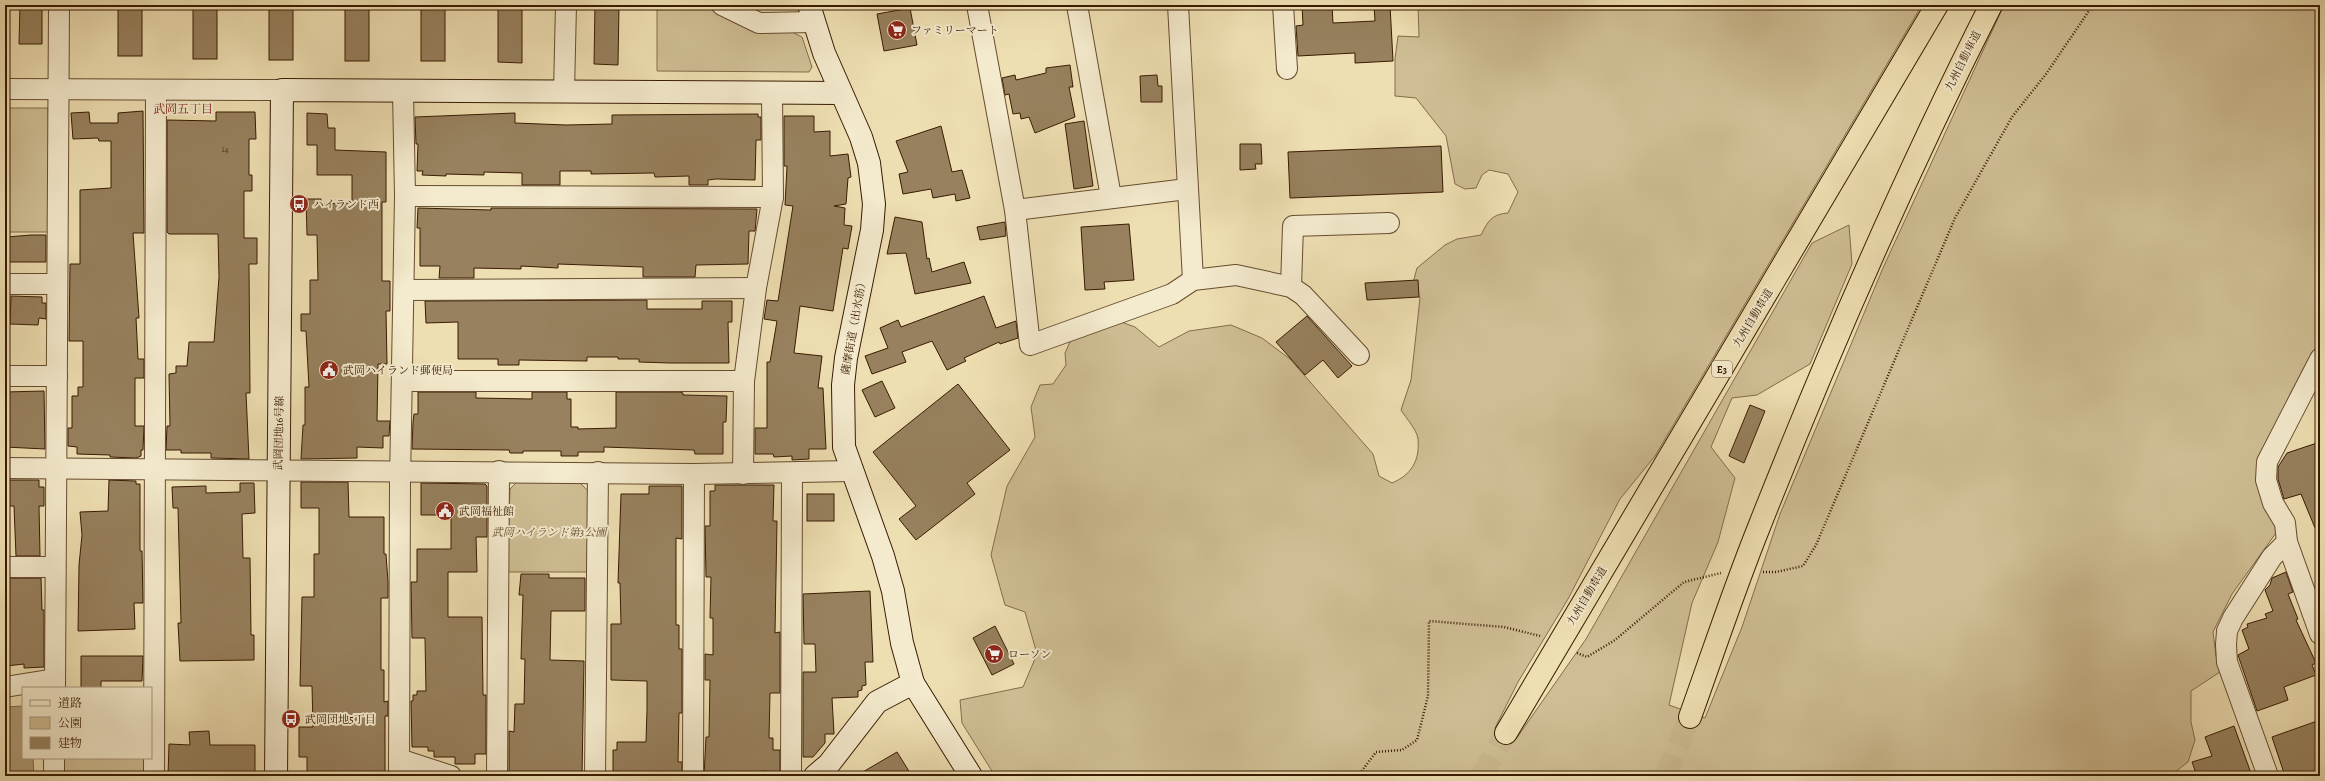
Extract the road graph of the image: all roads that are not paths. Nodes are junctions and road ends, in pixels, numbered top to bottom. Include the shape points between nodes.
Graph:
1 (60, 5) edge
2 (566, 5) edge
3 (722, 5) edge
4 (976, 5) edge
5 (1077, 5) edge
6 (1178, 5) edge
7 (1283, 5) edge
8 (1937, 5) edge
9 (1992, 5) edge
10 (811, 13) edge
11 (1287, 69) dead end
12 (5, 89) edge
13 (59, 90) junction
14 (156, 90) junction
15 (282, 90) junction
16 (404, 91) junction
17 (564, 92) junction
18 (772, 93) junction
19 (841, 93) junction
20 (1187, 189) junction
21 (405, 196) junction
22 (1111, 197) junction
23 (773, 198) junction
24 (1015, 210) junction
25 (1389, 223) dead end
26 (1193, 280) junction
27 (5, 284) edge
28 (58, 284) junction
29 (1291, 287) junction
30 (756, 288) junction
31 (404, 290) junction
32 (1359, 355) dead end
33 (2320, 359) edge
34 (5, 376) edge
35 (57, 376) junction
36 (402, 381) junction
37 (744, 381) junction
38 (5, 468) edge
39 (56, 468) junction
40 (278, 470) junction
41 (401, 470) junction
42 (155, 471) junction
43 (499, 471) junction
44 (851, 471) junction
45 (598, 472) junction
46 (792, 473) junction
47 (694, 474) junction
48 (744, 474) junction
49 (2287, 542) junction
50 (5, 567) edge
51 (55, 567) junction
52 (2320, 634) edge
53 (913, 682) junction
54 (55, 684) edge
55 (5, 686) edge
56 (1690, 717) tunnel mouth
57 (1506, 733) tunnel mouth
58 (54, 759) edge
59 (399, 768) edge
60 (54, 776) edge
61 (154, 776) edge
62 (276, 776) edge
63 (451, 776) edge
64 (497, 776) edge
65 (595, 776) edge
66 (693, 776) edge
67 (791, 776) edge
68 (815, 776) edge
69 (971, 776) edge
70 (2268, 776) edge

1 - 13 street
2 - 17 street
3 - 10 street via 759,23
4 - 24 street
5 - 22 street
6 - 20 street
7 - 11 street
8 - 57 highway, 九州自動車道 / E3
9 - 56 highway, 九州自動車道 via 1953,81 1859,283 1758,528
10 - 19 street, 薩摩街道（出水筋）
12 - 13 street
13 - 14 street
13 - 28 street
14 - 15 street
14 - 42 street
15 - 16 street
15 - 40 street, 武岡団地16号線
16 - 17 street
16 - 21 street
17 - 18 street
18 - 19 street
18 - 23 street
19 - 44 street, 薩摩街道（出水筋） via 861,137 869,163 874,204 872,230 846,358 843,385 844,447
20 - 22 street
20 - 26 street
21 - 23 street
21 - 31 street
22 - 24 street
23 - 30 street
24 - 26 street via 1030,345 1172,294
25 - 29 street via 1293,226
26 - 29 street via 1236,275
27 - 28 street
28 - 35 street
29 - 32 street via 1303,295
30 - 31 street
30 - 37 street
31 - 36 street
33 - 49 street via 2267,462 2266,480 2273,503 2285,523
34 - 35 street
35 - 39 street
36 - 37 street
36 - 41 street
37 - 48 street
38 - 39 street
39 - 42 street
39 - 51 street
40 - 41 street
40 - 42 street
40 - 62 street, 武岡団地16号線
41 - 43 street
41 - 59 street
42 - 61 street
43 - 45 street
43 - 64 street
44 - 46 street
44 - 53 street, 薩摩街道（出水筋） via 883,556
45 - 47 street
45 - 65 street
46 - 48 street
46 - 67 street
47 - 48 street
47 - 66 street
49 - 52 street
49 - 70 street via 2272,557 2227,631 2227,662
50 - 51 street
51 - 54 street
53 - 68 street via 877,702 829,764
53 - 69 street, 薩摩街道（出水筋）
54 - 55 street
58 - 60 street
59 - 63 street

